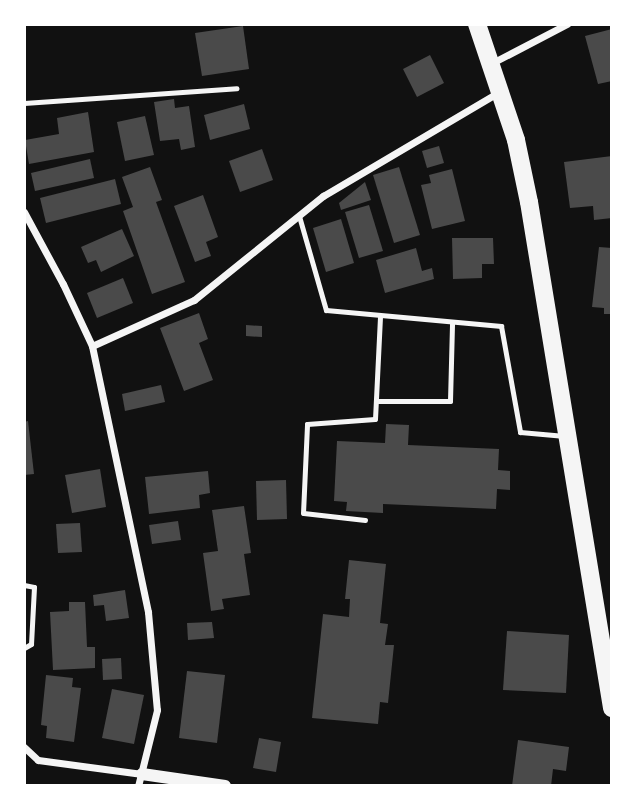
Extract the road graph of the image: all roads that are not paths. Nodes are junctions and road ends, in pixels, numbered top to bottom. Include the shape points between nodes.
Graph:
1 (477, 24) edge
2 (567, 24) edge
3 (492, 63) junction
4 (236, 89) dead end
5 (500, 91) junction
6 (24, 103) edge
7 (24, 212) edge
8 (299, 216) junction
9 (380, 316) junction
10 (452, 322) junction
11 (92, 346) junction
12 (376, 401) junction
13 (569, 436) junction
14 (365, 520) dead end
15 (24, 584) edge
16 (24, 648) edge
17 (611, 708) edge
18 (24, 747) edge
19 (140, 780) edge
20 (225, 786) edge

1 - 3 main road
2 - 3 street
3 - 5 main road
4 - 6 lane
5 - 8 street via 323,196
5 - 13 main road via 529,202
7 - 11 street
8 - 9 lane via 326,310
8 - 11 street via 194,300
9 - 10 lane
9 - 12 lane
10 - 12 lane via 450,401
10 - 13 lane via 501,326 520,432
11 - 19 street via 148,612 157,710
12 - 14 lane via 375,419 307,424 303,513
13 - 17 main road
15 - 16 lane via 34,586 32,644
18 - 19 street via 38,760
19 - 20 street

